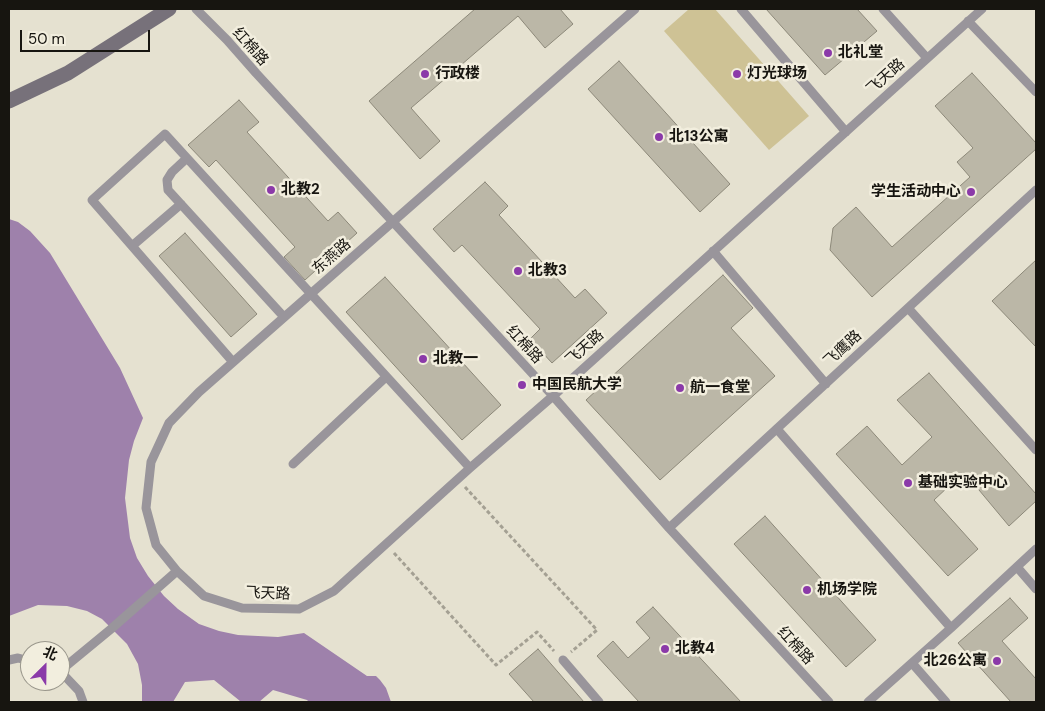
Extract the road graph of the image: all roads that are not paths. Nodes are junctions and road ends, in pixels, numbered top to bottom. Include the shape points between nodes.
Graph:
1 (169, 9) edge
2 (196, 9) edge
3 (635, 9) edge
4 (741, 9) edge
5 (883, 9) edge
6 (982, 9) edge
7 (968, 21) junction
8 (927, 58) junction
9 (1036, 92) edge
10 (9, 101) edge
11 (846, 132) junction
12 (187, 158) junction
13 (1036, 190) edge
14 (181, 204) junction
15 (393, 222) junction
16 (132, 246) junction
17 (714, 251) junction
18 (310, 294) junction
19 (908, 308) junction
20 (284, 318) junction
21 (233, 362) junction
22 (386, 377) junction
23 (826, 384) junction
24 (553, 396) junction
25 (777, 429) junction
26 (1036, 450) edge
27 (293, 464) dead end
28 (470, 468) junction
29 (669, 528) junction
30 (1036, 549) edge
31 (1017, 567) junction
32 (177, 571) junction
33 (1036, 589) edge
34 (951, 628) junction
35 (563, 660) road end
36 (70, 663) edge
37 (912, 663) junction
38 (70, 682) edge
39 (83, 702) edge
40 (598, 702) edge
41 (829, 702) edge
42 (868, 702) edge
43 (946, 702) edge

1 - 10 main road via 68,73
2 - 15 lane, 红棉路
3 - 15 lane, 东燕路
4 - 11 lane
5 - 8 lane
6 - 7 lane, 飞天路
7 - 8 lane, 飞天路
7 - 9 lane
8 - 11 lane, 飞天路
11 - 17 lane, 飞天路
12 - 14 lane via 166,180 168,190
12 - 16 lane via 165,134 92,200
12 - 18 lane
13 - 19 lane, 飞鹰路
14 - 16 lane
14 - 20 lane
15 - 18 lane, 东燕路
15 - 24 lane, 红棉路
16 - 21 lane
17 - 23 lane
17 - 24 lane, 飞天路
18 - 20 lane, 东燕路
18 - 22 lane
19 - 23 lane, 飞鹰路
19 - 26 lane
20 - 21 lane, 东燕路
21 - 32 lane, 东燕路 via 169,423 151,462 146,508 156,545
22 - 27 lane
22 - 28 lane
23 - 25 lane, 飞鹰路
24 - 28 lane, 飞天路
24 - 29 lane, 红棉路
25 - 29 lane, 飞鹰路
25 - 34 lane
28 - 32 lane, 飞天路 via 334,591 299,609 242,608 204,596
29 - 41 lane, 红棉路
30 - 31 lane
31 - 33 lane
31 - 34 lane
32 - 36 lane
34 - 37 lane
35 - 40 lane
37 - 42 lane
37 - 43 lane
38 - 39 lane via 79,691

